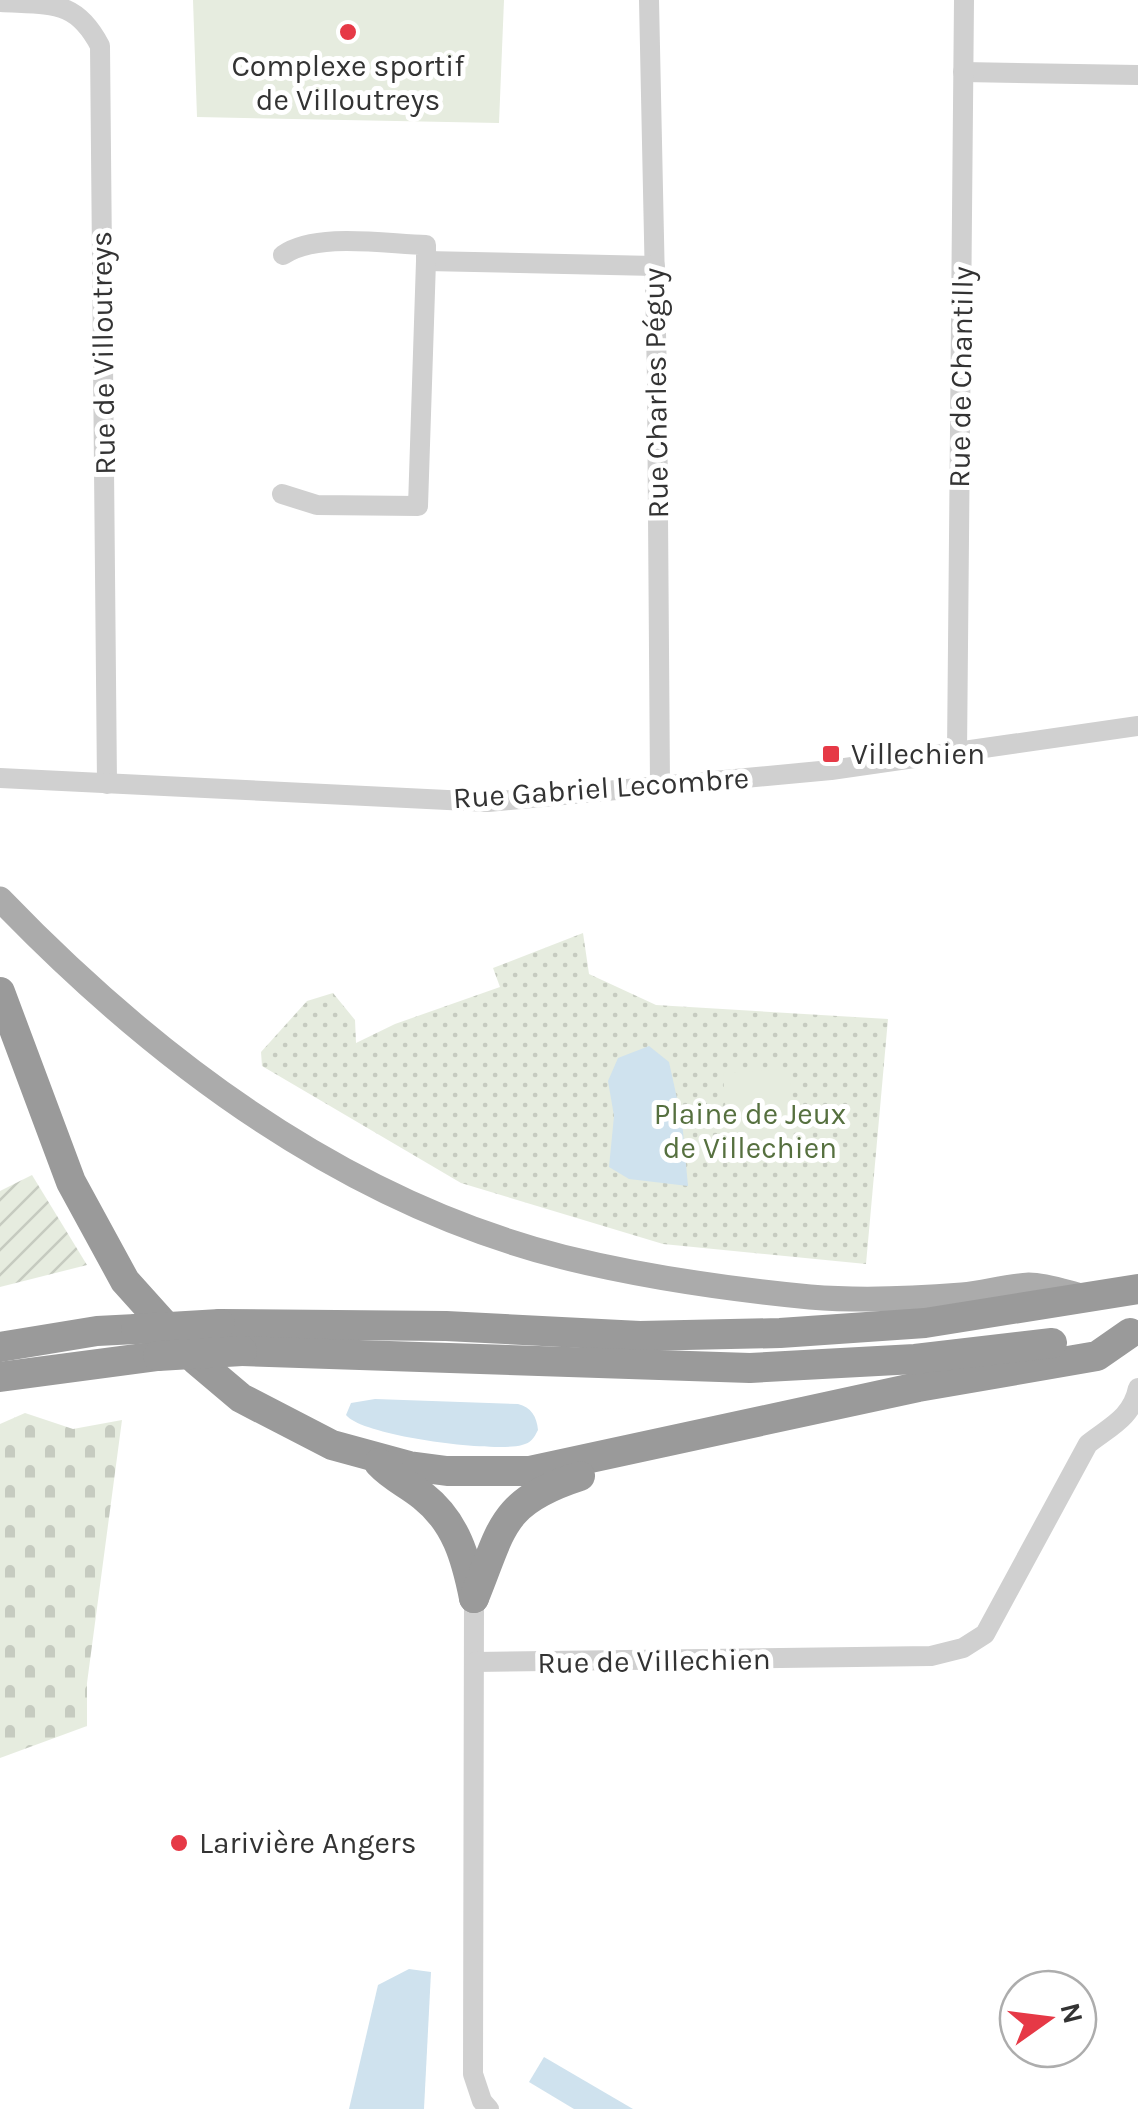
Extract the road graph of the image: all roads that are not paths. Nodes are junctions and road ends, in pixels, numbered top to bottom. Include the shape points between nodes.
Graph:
1 (650, 0) edge
2 (964, 0) edge
3 (0, 2) edge
4 (964, 72) junction
5 (1138, 76) edge
6 (283, 255) dead end
7 (426, 261) junction
8 (655, 266) junction
9 (282, 494) dead end
10 (1138, 726) edge
11 (957, 753) junction
12 (0, 778) edge
13 (108, 784) junction
14 (660, 786) junction
15 (0, 899) edge
16 (0, 992) edge
17 (1138, 1289) edge
18 (1091, 1298) junction
19 (1134, 1332) edge
20 (0, 1346) edge
21 (0, 1378) edge
22 (1138, 1388) edge
23 (625, 1451) junction
24 (374, 1457) junction
25 (474, 1598) junction
26 (474, 1662) junction
27 (490, 2109) edge

1 - 8 street, Rue Charles Péguy
2 - 4 street, Rue de Chantilly
3 - 13 street, Rue de Villoutreys via 72,6 89,20 100,46
4 - 5 street
4 - 11 street, Rue de Chantilly
6 - 7 street via 319,242 426,245
7 - 8 street
7 - 9 street via 418,506 317,505
8 - 14 street, Rue Charles Péguy
10 - 11 street, Rue Gabriel Lecombre
11 - 14 street, Rue Gabriel Lecombre
12 - 13 street, Rue Gabriel Lecombre
13 - 14 street, Rue Gabriel Lecombre via 488,802
15 - 18 main road via 161,1049 258,1121 444,1217 559,1256 726,1287 894,1298 1032,1285
16 - 24 highway via 70,1182 135,1293 240,1398 332,1445
17 - 18 highway
18 - 20 highway, bridge via 926,1324 780,1333 640,1336 220,1324 97,1331
19 - 21 highway, bridge via 915,1359 750,1368 242,1351
19 - 23 highway via 1097,1356
22 - 26 street, Rue de Villechien via 1118,1425 1088,1444 985,1634 963,1648 862,1659
23 - 24 highway via 514,1471 448,1470
23 - 25 highway via 602,1470 538,1491 510,1513
24 - 25 highway via 423,1496 460,1540
25 - 26 street
26 - 27 street via 472,2074

